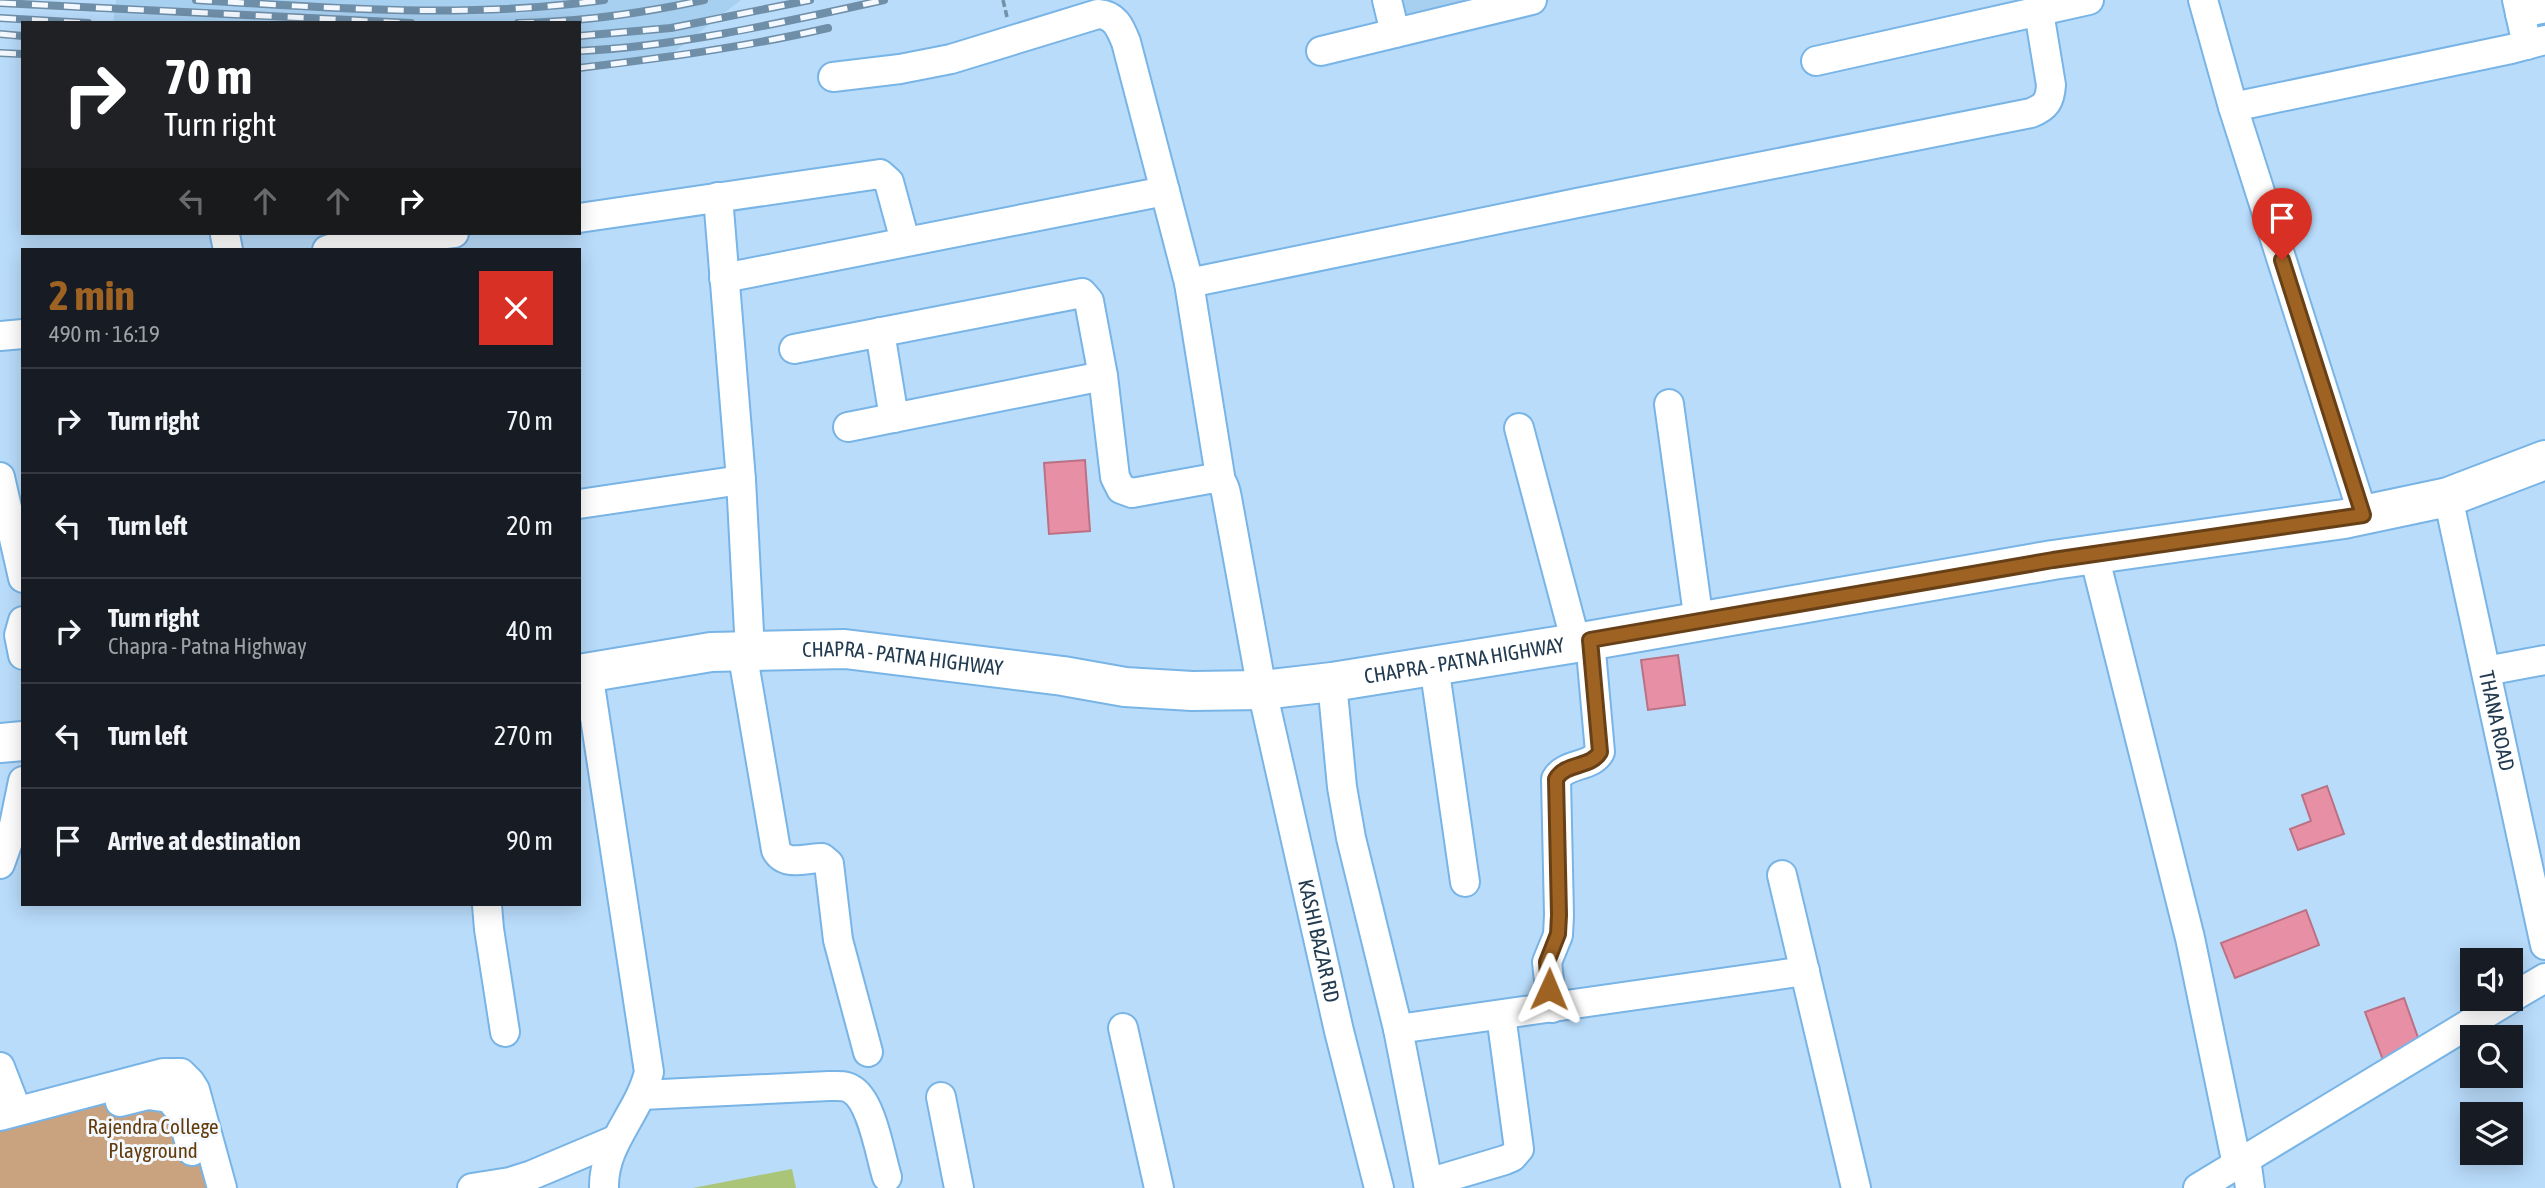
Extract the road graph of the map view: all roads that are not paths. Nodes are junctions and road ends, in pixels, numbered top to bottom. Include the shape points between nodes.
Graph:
1 (1387, 0) edge
2 (1532, 0) edge
3 (2089, 0) edge
4 (2203, 0) edge
5 (2527, 7) edge
6 (2039, 12) junction
7 (1395, 33) junction
8 (2536, 43) edge
9 (1321, 51) dead end
10 (1816, 61) dead end
11 (833, 77) dead end
12 (2233, 107) junction
13 (1165, 191) junction
14 (718, 197) junction
15 (581, 218) edge
16 (437, 235) edge
17 (905, 241) junction
18 (333, 248) edge
19 (724, 278) junction
20 (1189, 283) junction
21 (880, 332) junction
22 (21, 334) edge
23 (0, 336) edge
24 (794, 349) dead end
25 (1103, 376) junction
26 (1669, 404) dead end
27 (894, 418) junction
28 (848, 427) dead end
29 (1520, 428) dead end
30 (2545, 460) edge
31 (0, 477) edge
32 (741, 480) junction
33 (1222, 482) junction
34 (2448, 497) junction
35 (581, 504) edge
36 (2363, 515) junction
37 (2094, 555) junction
38 (21, 569) edge
39 (1699, 622) junction
40 (1583, 642) junction
41 (746, 651) junction
42 (2545, 660) edge
43 (1434, 665) junction
44 (2486, 671) junction
45 (584, 673) edge
46 (1332, 682) junction
47 (1262, 690) junction
48 (21, 741) edge
49 (0, 743) edge
50 (21, 791) edge
51 (0, 864) edge
52 (1782, 875) dead end
53 (1465, 882) dead end
54 (487, 906) edge
55 (2545, 945) edge
56 (1805, 971) junction
57 (2545, 978) edge
58 (2523, 991) edge
59 (1552, 1008) junction
60 (2491, 1011) edge
61 (1502, 1015) junction
62 (1123, 1028) dead end
63 (1398, 1029) junction
64 (505, 1032) dead end
65 (868, 1052) dead end
66 (0, 1067) edge
67 (642, 1095) junction
68 (941, 1097) dead end
69 (9, 1114) edge
70 (0, 1136) edge
71 (615, 1140) junction
72 (2244, 1171) edge
73 (887, 1177) dead end
74 (1428, 1186) edge
75 (202, 1188) edge
76 (222, 1188) edge
77 (472, 1188) edge
78 (604, 1188) edge
79 (959, 1188) edge
80 (1159, 1188) edge
81 (1379, 1188) edge
82 (1856, 1188) edge
83 (2198, 1188) edge

1 - 7 street
2 - 7 street
3 - 6 street
4 - 12 street
5 - 8 street
6 - 10 street
6 - 20 street via 2051,96 2047,104 2031,113
7 - 9 street
8 - 12 street
11 - 13 street, KASHI BAZAR RD via 928,64 1086,17 1107,15 1117,23 1126,42
12 - 36 street
13 - 17 street
13 - 20 street, KASHI BAZAR RD
14 - 15 street
14 - 17 street via 880,174 890,182
14 - 19 street
16 - 18 street
17 - 19 street
19 - 32 street
20 - 33 street, KASHI BAZAR RD
21 - 24 street
21 - 25 street via 1082,293 1089,301
21 - 27 street
22 - 23 street
25 - 27 street
25 - 33 street via 1115,477 1121,489 1132,493 1209,479
26 - 39 street
27 - 28 street
29 - 40 street
30 - 34 highway, CHAPRA - PATNA HIGHWAY
31 - 38 street
32 - 35 street
32 - 41 street
33 - 47 street, KASHI BAZAR RD
34 - 36 highway, CHAPRA - PATNA HIGHWAY
34 - 44 street, THANA ROAD
36 - 37 highway, CHAPRA - PATNA HIGHWAY
37 - 39 highway, CHAPRA - PATNA HIGHWAY
37 - 72 street
39 - 40 highway, CHAPRA - PATNA HIGHWAY
40 - 43 highway, CHAPRA - PATNA HIGHWAY
40 - 59 street via 1600,752 1556,779 1559,915 1558,934 1547,962
41 - 45 highway, CHAPRA - PATNA HIGHWAY via 711,652
41 - 47 highway, CHAPRA - PATNA HIGHWAY via 845,649 1125,687
41 - 65 street via 776,850 785,859 822,858 829,864 838,940
42 - 44 street
43 - 46 highway, CHAPRA - PATNA HIGHWAY
43 - 53 street
44 - 55 street, THANA ROAD
45 - 67 street via 648,1056
46 - 47 highway, CHAPRA - PATNA HIGHWAY
46 - 63 street via 1351,838
47 - 81 street, KASHI BAZAR RD
48 - 49 highway
50 - 51 street
52 - 56 street
54 - 64 street
56 - 59 street
56 - 82 street
57 - 58 street
59 - 61 street
60 - 72 street
61 - 63 street
61 - 74 street via 1519,1149 1505,1160
62 - 80 street
63 - 74 street
66 - 69 street
67 - 71 street
67 - 73 street via 849,1087 868,1111
68 - 79 street
69 - 76 street via 163,1073 180,1073 195,1090
70 - 75 street via 132,1098 161,1095 181,1112
71 - 77 street via 533,1175
71 - 78 street via 606,1159
72 - 83 street

